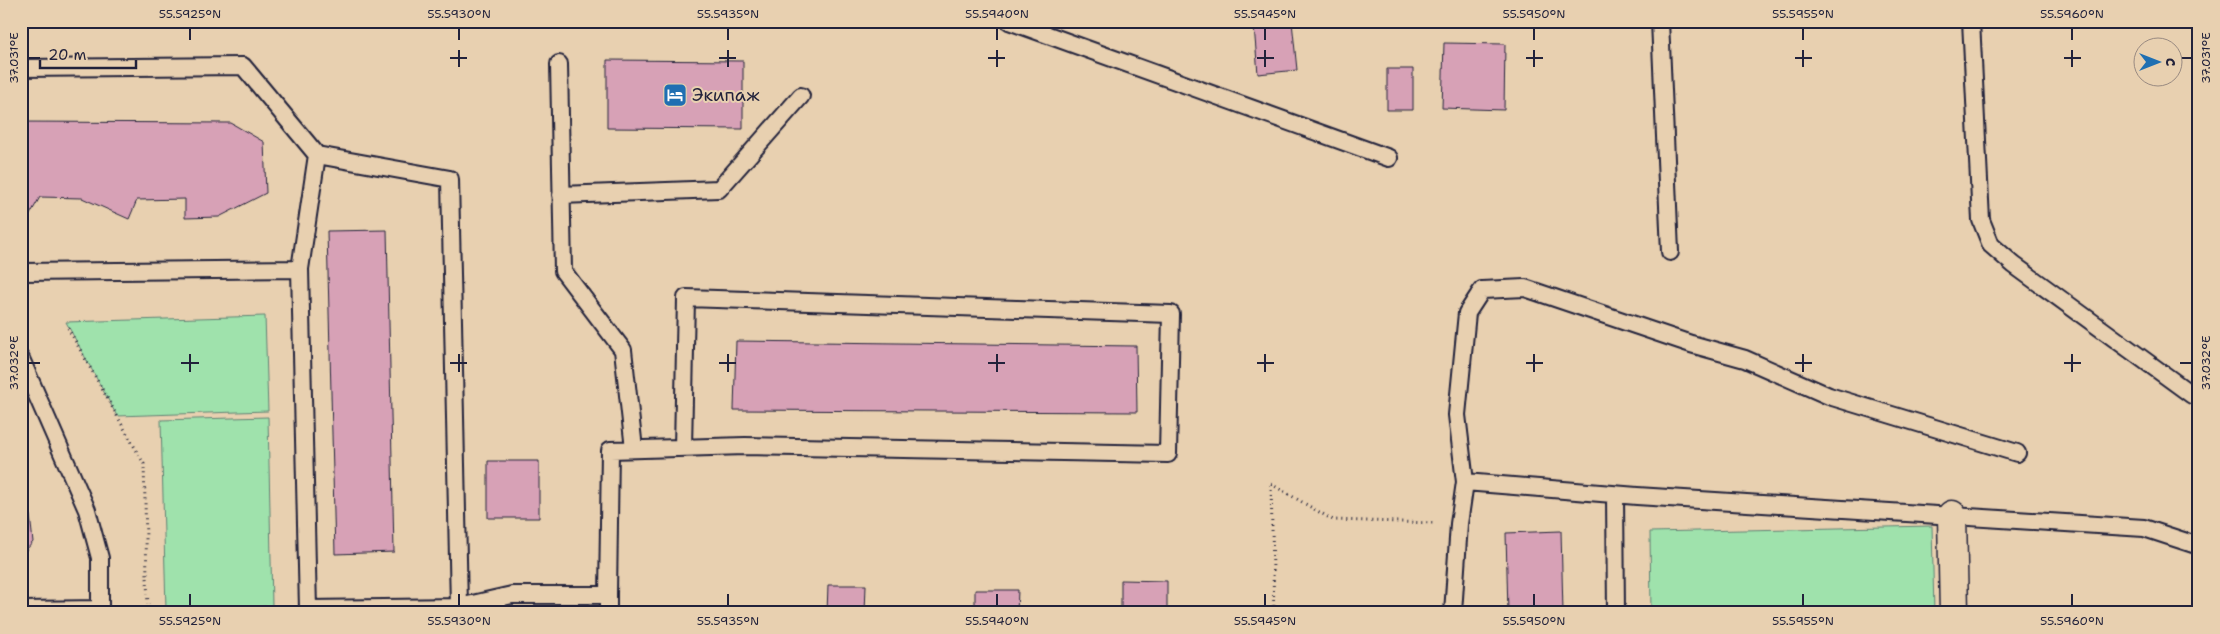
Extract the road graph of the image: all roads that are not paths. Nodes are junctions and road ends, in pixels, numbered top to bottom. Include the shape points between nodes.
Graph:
1 (1009, 21) edge
2 (1660, 21) edge
3 (1971, 21) edge
4 (559, 64) dead end
5 (21, 68) edge
6 (801, 96) dead end
7 (317, 155) junction
8 (1389, 158) dead end
9 (562, 195) junction
10 (1670, 252) dead end
11 (300, 270) junction
12 (21, 272) edge
13 (21, 359) edge
14 (2192, 395) dead end
15 (683, 448) junction
16 (634, 449) junction
17 (2017, 453) dead end
18 (1465, 482) junction
19 (1615, 495) junction
20 (1952, 515) junction
21 (2199, 546) edge
22 (608, 595) junction
23 (21, 610) edge
24 (459, 610) edge
25 (102, 611) edge
26 (608, 613) edge
27 (1452, 613) edge
28 (1616, 613) edge
29 (1954, 613) edge

1 - 8 lane
2 - 10 lane
3 - 14 lane via 1981,220 1991,245
4 - 9 lane
5 - 7 lane via 243,66
6 - 9 lane via 719,189
7 - 11 lane
7 - 24 lane via 450,179
9 - 16 lane via 563,271 623,350
11 - 12 lane
11 - 24 lane via 308,609
13 - 25 lane via 87,510 100,558
15 - 15 lane via 686,298 1171,314 1168,454 745,446
15 - 16 lane
16 - 22 lane via 610,450
17 - 18 lane via 1829,396 1745,359 1525,288 1482,290 1467,313 1457,415
18 - 19 lane
18 - 27 lane
19 - 20 lane
19 - 28 lane
20 - 21 lane via 2144,528
20 - 29 street
22 - 24 lane via 512,595
22 - 26 lane
23 - 25 lane

